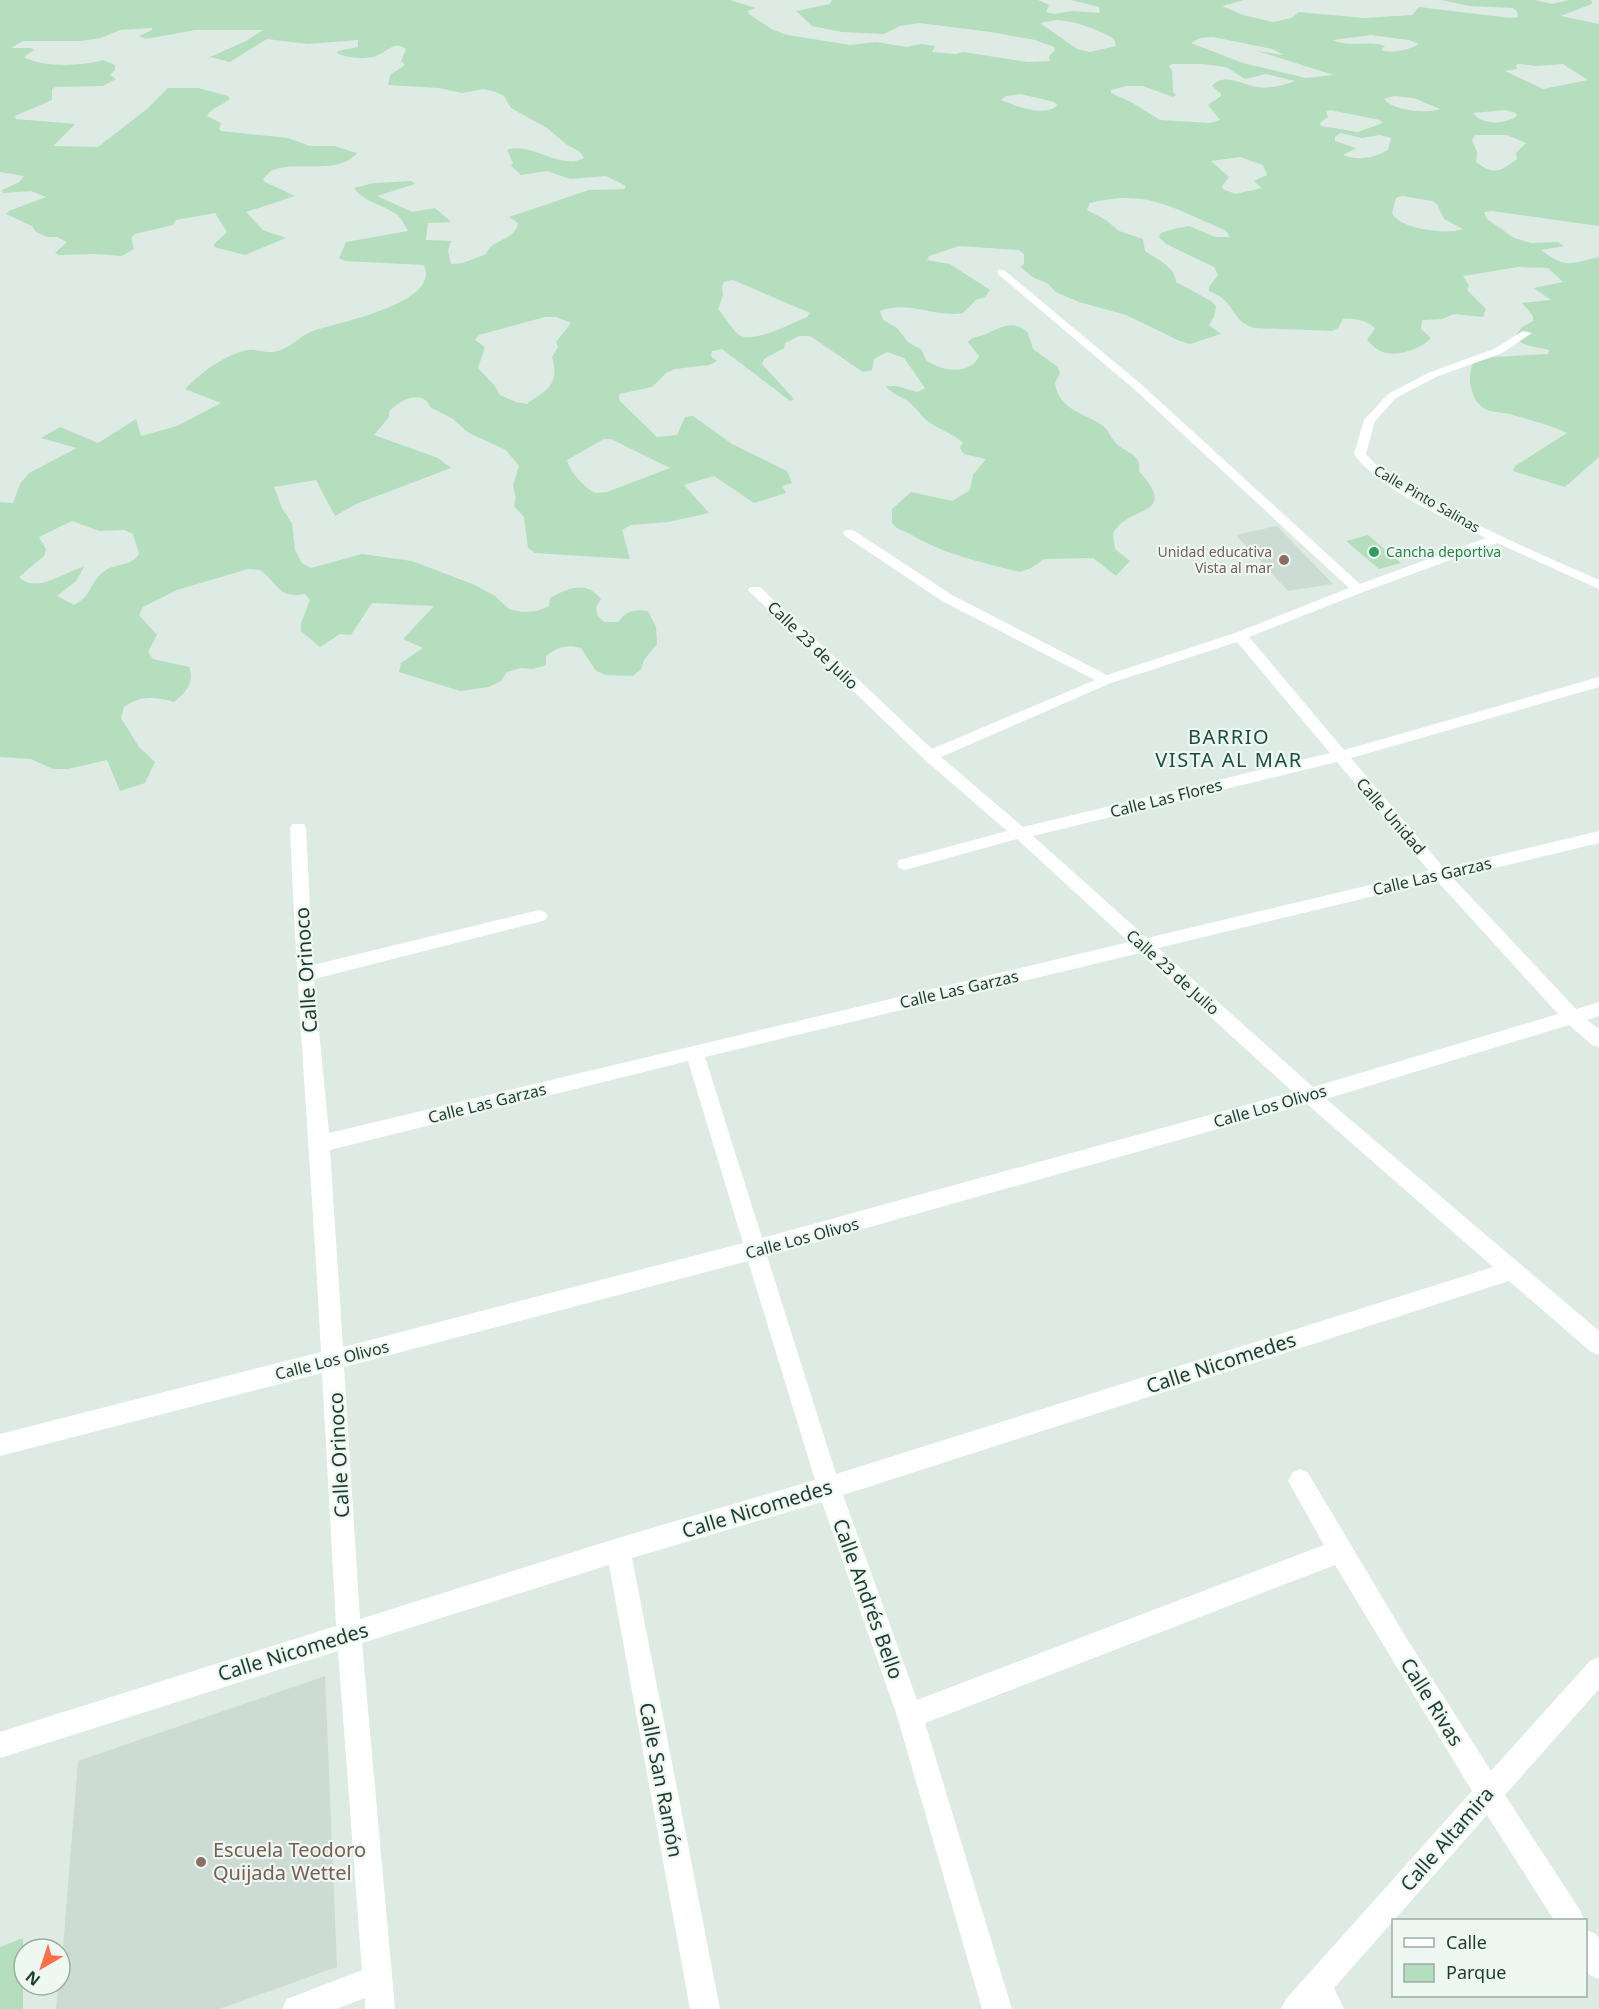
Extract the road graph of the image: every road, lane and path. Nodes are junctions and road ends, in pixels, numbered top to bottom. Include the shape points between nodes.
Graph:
1 (1000, 272) dead end
2 (1527, 333) dead end
3 (849, 533) dead end
4 (1497, 539) junction
5 (1599, 585) edge
6 (1358, 589) junction
7 (755, 590) dead end
8 (1240, 636) junction
9 (1106, 680) junction
10 (1599, 682) edge
11 (930, 756) junction
12 (1339, 756) junction
13 (298, 828) dead end
14 (1020, 833) junction
15 (1599, 837) edge
16 (905, 864) dead end
17 (1440, 874) junction
18 (539, 916) dead end
19 (1144, 945) junction
20 (304, 974) junction
21 (1599, 1009) edge
22 (1573, 1018) junction
23 (1599, 1040) edge
24 (694, 1052) junction
25 (1310, 1095) junction
26 (320, 1144) junction
27 (757, 1251) junction
28 (1513, 1270) junction
29 (1599, 1345) edge
30 (334, 1359) junction
31 (0, 1445) edge
32 (1300, 1481) dead end
33 (829, 1488) junction
34 (618, 1550) junction
35 (1340, 1551) junction
36 (349, 1635) junction
37 (1599, 1670) edge
38 (910, 1716) junction
39 (0, 1745) edge
40 (1488, 1792) junction
41 (1569, 1919) edge
42 (1587, 1946) edge
43 (1599, 1965) edge
44 (378, 1979) junction
45 (1323, 1998) edge
46 (297, 2009) edge
47 (380, 2009) edge
48 (705, 2009) edge
49 (997, 2009) edge
50 (1296, 2009) edge

1 - 6 street via 1144,389
2 - 4 street, Calle Pinto Salinas via 1498,351 1432,375 1392,396 1370,420 1360,454 1381,475
3 - 9 street via 961,605 1065,655
4 - 5 street, Calle Pinto Salinas
4 - 6 street
6 - 8 street
7 - 11 street, Calle 23 de Julio
8 - 9 street
8 - 12 street, Calle Unidad
9 - 11 street
10 - 12 street, Calle Las Flores
11 - 14 street, Calle 23 de Julio
12 - 14 street, Calle Las Flores
12 - 17 street, Calle Unidad
13 - 20 street, Calle Orinoco
14 - 16 street, Calle Las Flores
14 - 19 street, Calle 23 de Julio
15 - 17 street, Calle Las Garzas
17 - 19 street, Calle Las Garzas
17 - 22 street, Calle Unidad
18 - 20 street
19 - 24 street, Calle Las Garzas
19 - 25 street, Calle 23 de Julio
20 - 26 street, Calle Orinoco
21 - 22 street, Calle Los Olivos
22 - 23 street, Calle Unidad
22 - 25 street, Calle Los Olivos
24 - 26 street, Calle Las Garzas
24 - 27 street, Calle Andrés Bello
25 - 27 street, Calle Los Olivos
25 - 28 street, Calle 23 de Julio
26 - 30 street, Calle Orinoco
27 - 30 street, Calle Los Olivos
27 - 33 street, Calle Andrés Bello
28 - 29 street, Calle 23 de Julio
28 - 33 street, Calle Nicomedes
30 - 31 street, Calle Los Olivos
30 - 36 street, Calle Orinoco
32 - 35 street, Calle Rivas
33 - 34 street, Calle Nicomedes
33 - 38 street, Calle Andrés Bello
34 - 36 street, Calle Nicomedes
34 - 48 street, Calle San Ramón
35 - 38 street
35 - 40 street, Calle Rivas
36 - 39 street, Calle Nicomedes
36 - 44 street, Calle Orinoco
37 - 40 street, Calle Altamira
38 - 49 street, Calle Andrés Bello
40 - 41 street, Calle Rivas
40 - 45 street, Calle Altamira
42 - 43 street
44 - 46 street
44 - 47 street, Calle Orinoco
45 - 50 street, Calle Altamira

